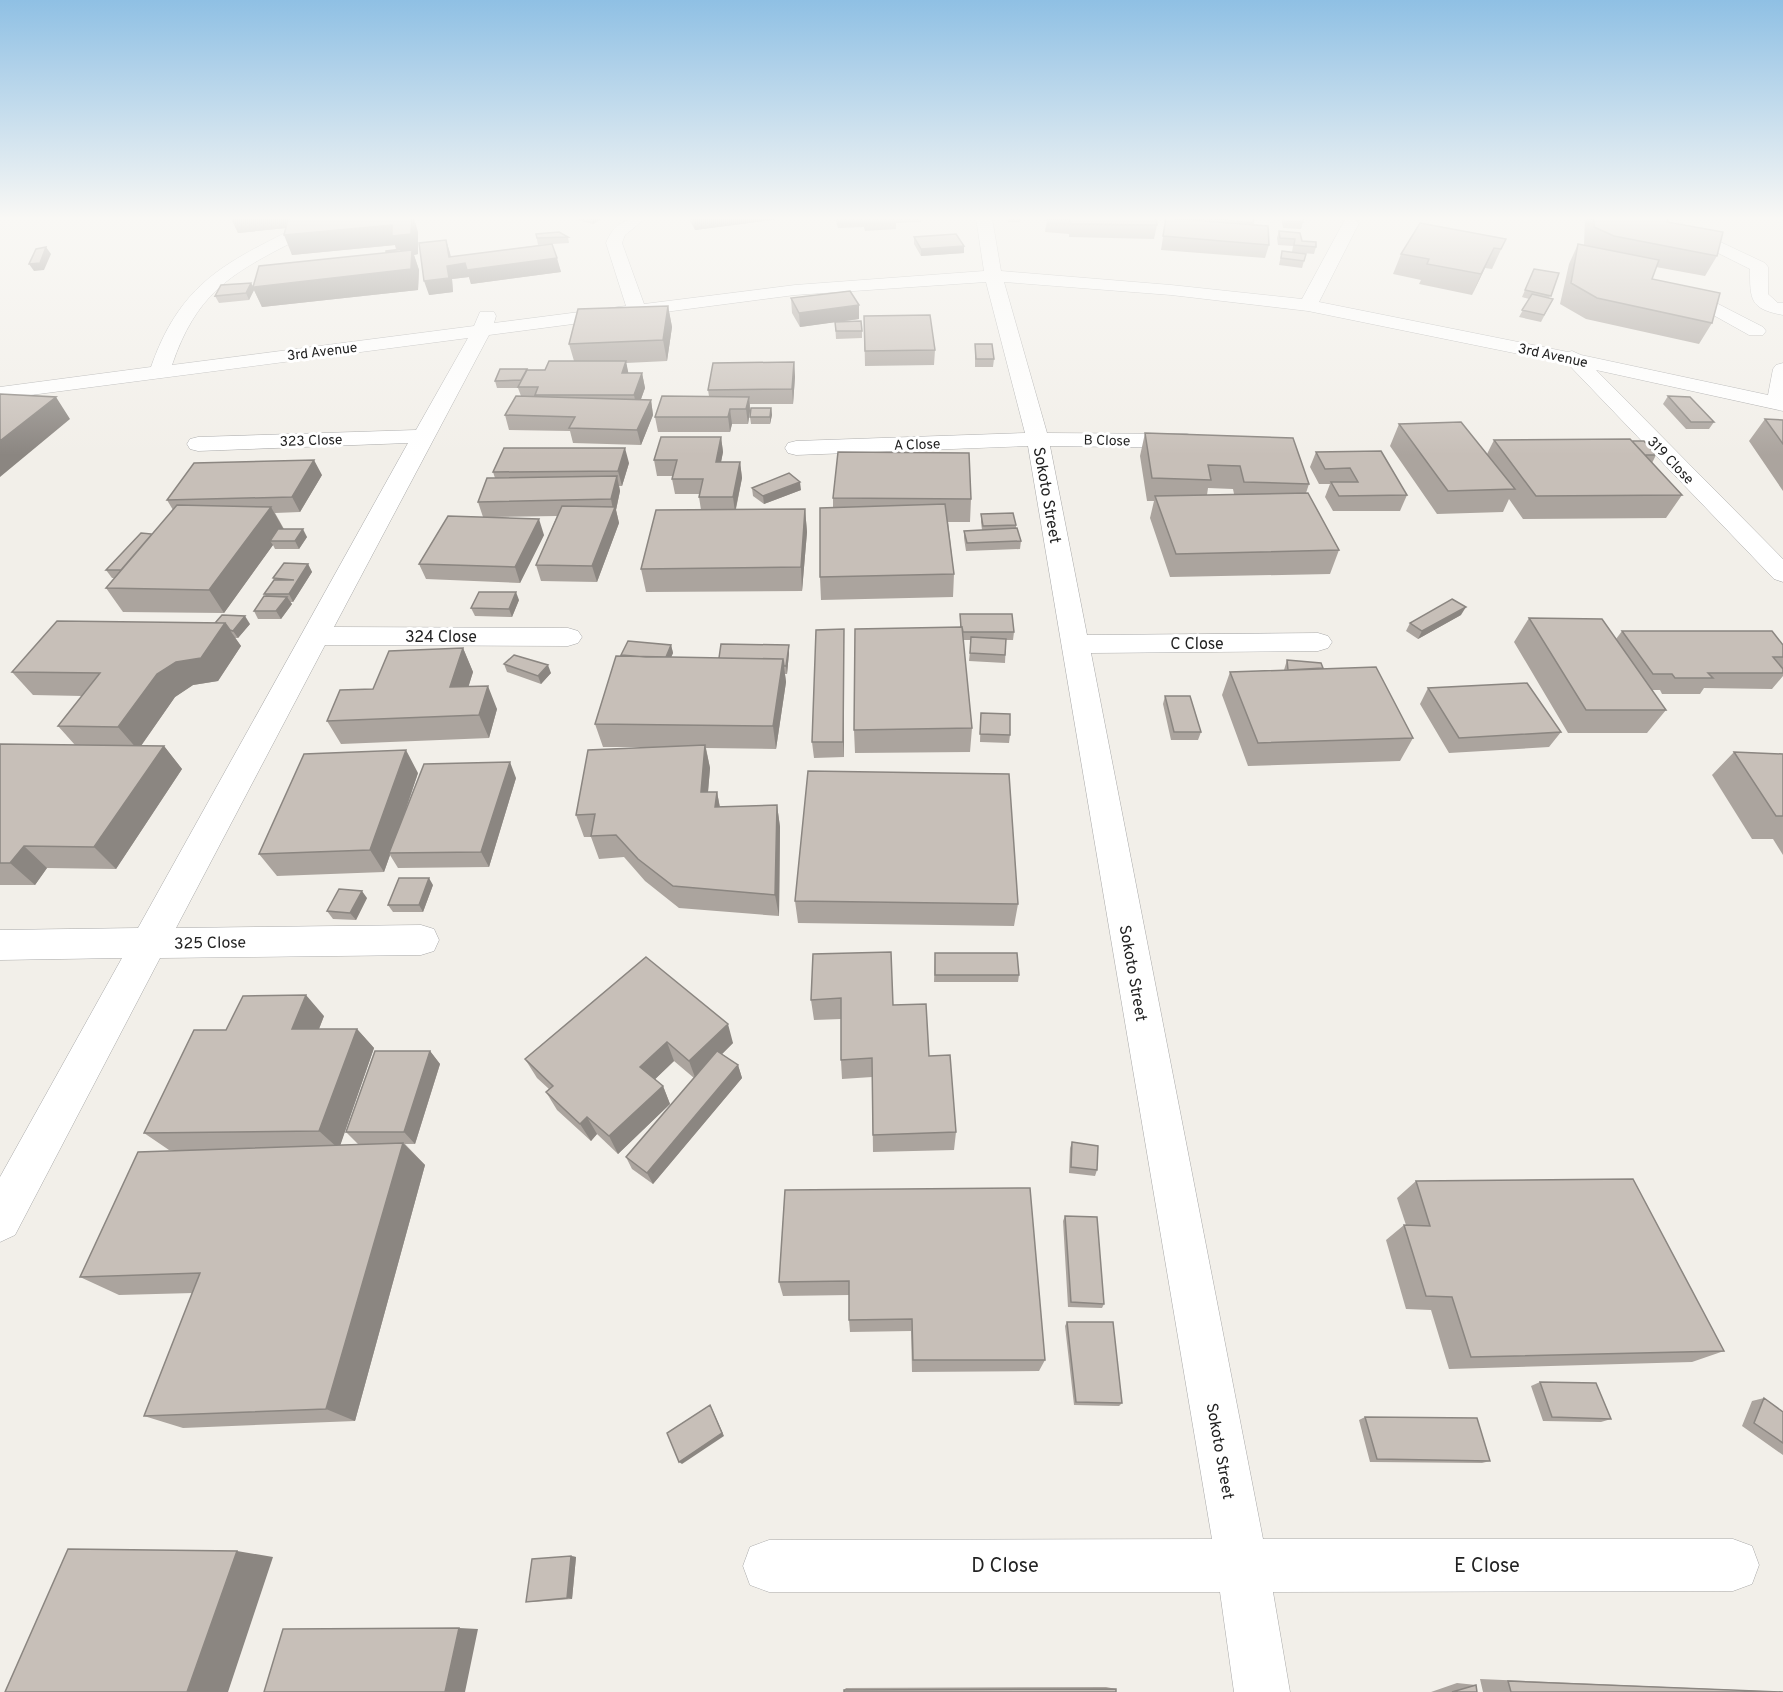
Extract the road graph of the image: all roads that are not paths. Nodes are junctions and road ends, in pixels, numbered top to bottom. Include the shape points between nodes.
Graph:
1 (199, 297) edge
2 (631, 297) edge
3 (650, 297) edge
4 (1000, 297) edge
5 (1234, 297) edge
6 (1311, 297) edge
7 (1694, 297) edge
8 (1760, 297) edge
9 (628, 298) junction
10 (1308, 305) junction
11 (1777, 308) edge
12 (1722, 312) junction
13 (484, 316) junction
14 (1756, 331) dead end
15 (1575, 345) junction
16 (191, 347) dead end
17 (167, 350) junction
18 (145, 353) dead end
19 (160, 372) junction
20 (1758, 378) dead end
21 (1782, 379) edge
22 (0, 393) edge
23 (1780, 405) edge
24 (423, 436) junction
25 (1038, 440) junction
26 (1212, 441) edge
27 (198, 444) dead end
28 (796, 448) dead end
29 (1783, 574) edge
30 (315, 636) junction
31 (568, 637) dead end
32 (1318, 642) dead end
33 (1075, 644) junction
34 (420, 940) dead end
35 (149, 943) junction
36 (0, 945) edge
37 (0, 1220) edge
38 (1242, 1565) junction
39 (1732, 1565) dead end
40 (769, 1566) dead end
41 (1262, 1692) edge

1 - 17 street via 190,306
2 - 9 street, 3rd Avenue
3 - 9 street, 3rd Avenue
4 - 25 street, Sokoto Street
5 - 10 street, 3rd Avenue
6 - 10 street
7 - 12 street
8 - 11 street
9 - 13 street, 3rd Avenue
10 - 15 street, 3rd Avenue
11 - 12 street
12 - 14 street
13 - 19 street, 3rd Avenue
13 - 24 street
15 - 23 street, 3rd Avenue
15 - 29 street, 319 Close
16 - 17 street
17 - 18 street
17 - 19 street
19 - 22 street, 3rd Avenue
20 - 21 street
21 - 23 street
24 - 27 street, 323 Close
24 - 30 street
25 - 26 street, B Close
25 - 28 street, A Close
25 - 33 street, Sokoto Street
30 - 31 street, 324 Close
30 - 35 street
32 - 33 street, C Close
33 - 38 street, Sokoto Street
34 - 35 street, 325 Close
35 - 36 street, 325 Close
35 - 37 street
38 - 39 street, E Close
38 - 40 street, D Close
38 - 41 street, Sokoto Street

